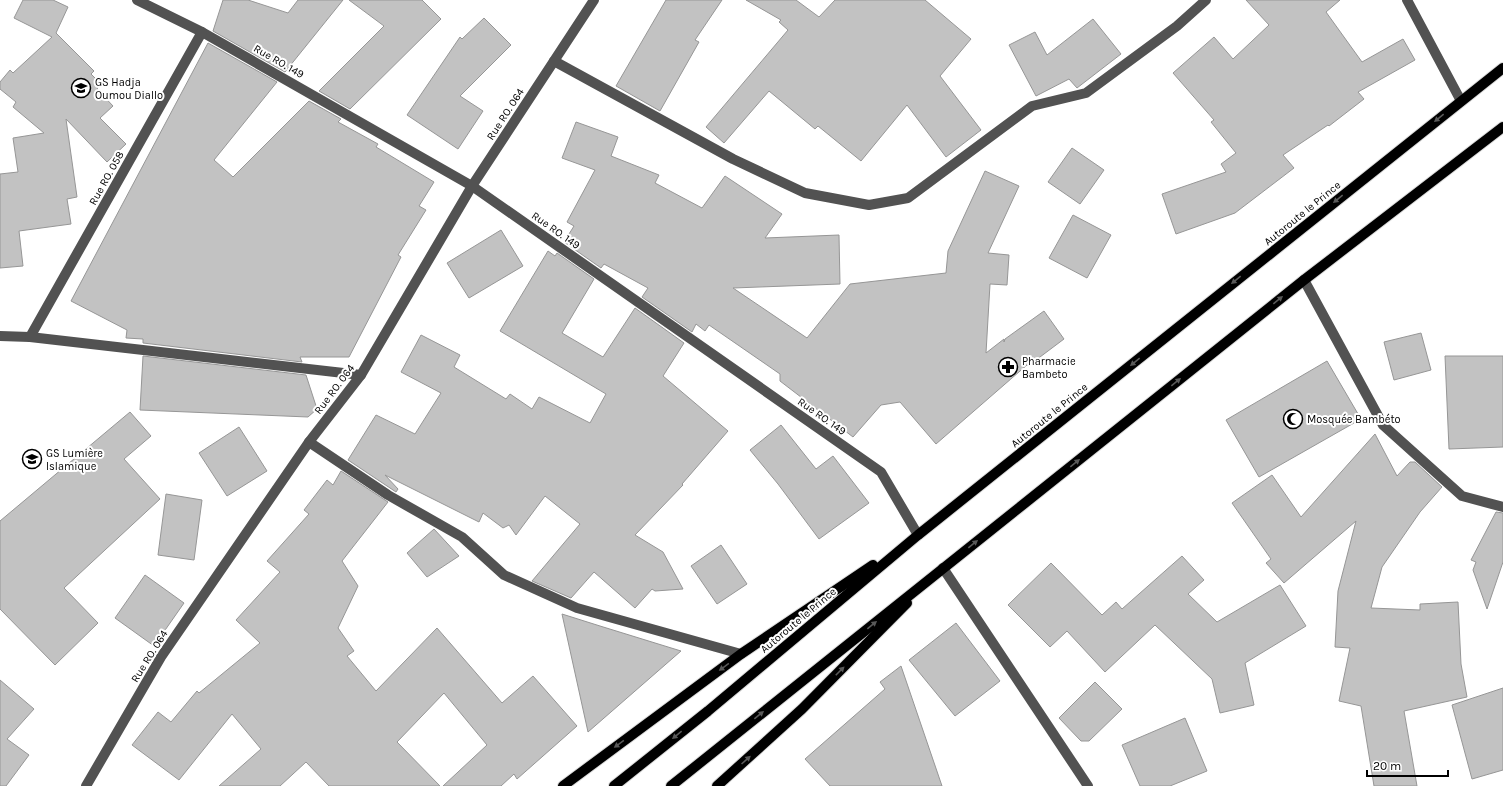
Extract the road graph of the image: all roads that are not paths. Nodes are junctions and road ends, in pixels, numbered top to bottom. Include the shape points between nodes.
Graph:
1 (137, 0) edge
2 (594, 0) edge
3 (1206, 0) edge
4 (1407, 0) edge
5 (202, 32) junction
6 (554, 61) junction
7 (1503, 68) edge
8 (1461, 101) junction
9 (1503, 127) edge
10 (472, 186) junction
11 (1304, 280) junction
12 (0, 336) edge
13 (30, 337) junction
14 (361, 375) junction
15 (308, 442) junction
16 (1503, 507) edge
17 (918, 535) junction
18 (942, 568) junction
19 (741, 654) junction
20 (86, 786) edge
21 (563, 786) edge
22 (614, 786) edge
23 (671, 786) edge
24 (717, 786) edge
25 (1088, 786) edge

1 - 5 street, Rue RO. 149
2 - 6 street, Rue RO. 064
3 - 6 street via 1177,26 1086,93 1032,106 908,198 869,205 805,194 733,160
4 - 8 street
5 - 10 street, Rue RO. 149
5 - 13 street, Rue RO. 058
6 - 10 street, Rue RO. 064
7 - 8 main road, Autoroute le Prince
8 -> 17 main road, Autoroute le Prince
9 - 11 main road
10 - 14 street, Rue RO. 064
10 - 17 street, Rue RO. 149 via 882,472
11 - 16 street via 1383,425 1462,496
18 -> 11 main road
12 - 13 street
13 - 14 street
14 - 15 street, Rue RO. 064
15 - 19 street via 388,495 462,537 504,575 577,608
15 - 20 street, Rue RO. 064 via 161,657
17 - 19 main road
17 -> 22 main road, Autoroute le Prince via 708,711
23 -> 18 main road
24 -> 18 main road via 802,710
18 - 25 street
19 -> 21 main road

